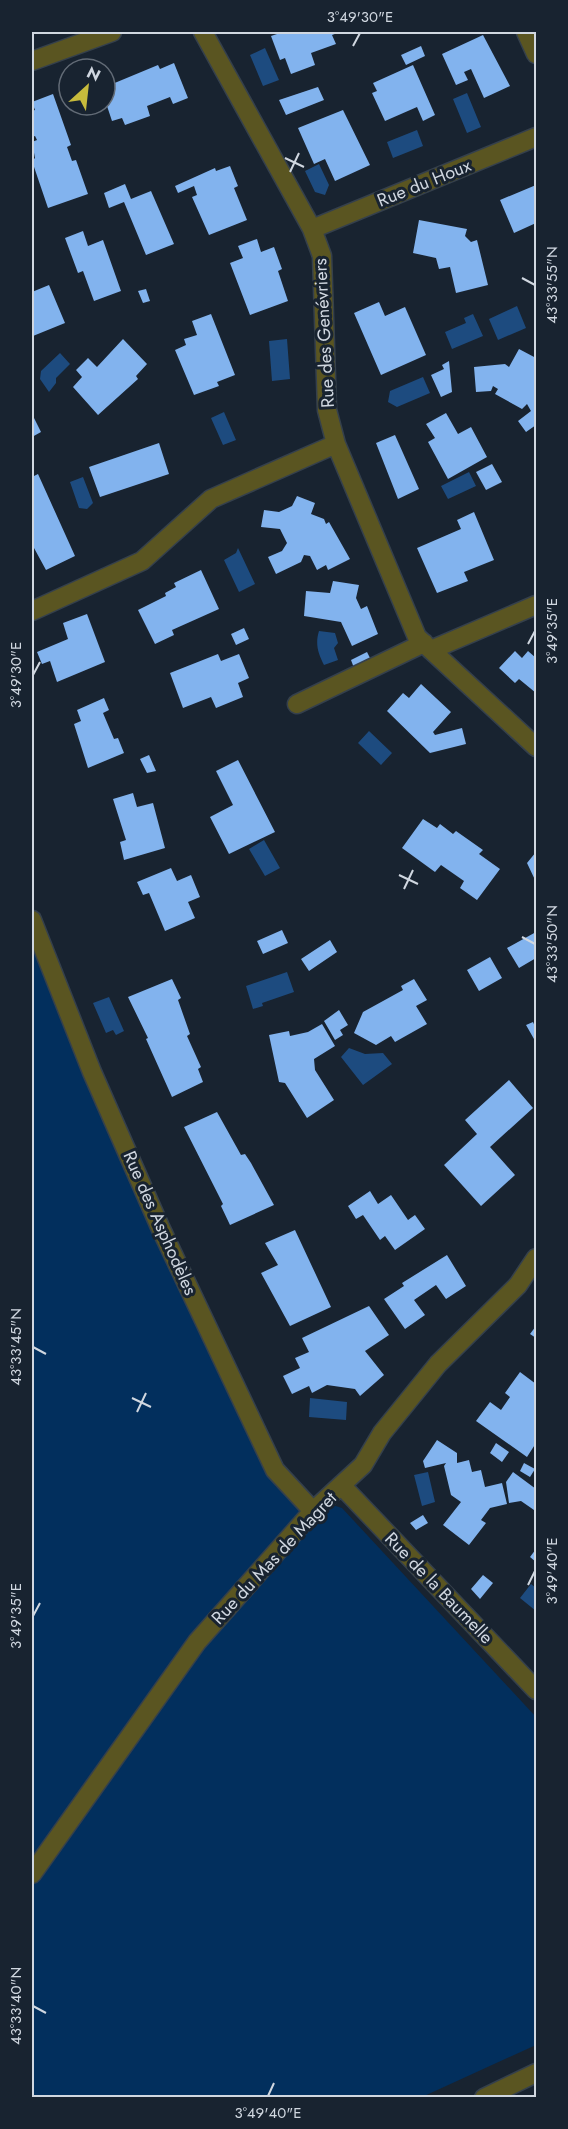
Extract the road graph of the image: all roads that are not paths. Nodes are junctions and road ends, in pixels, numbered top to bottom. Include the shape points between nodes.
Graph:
1 (112, 32) edge
2 (203, 32) edge
3 (526, 32) edge
4 (537, 54) edge
5 (32, 61) edge
6 (537, 137) edge
7 (312, 229) junction
8 (336, 444) junction
9 (537, 605) edge
10 (32, 611) edge
11 (428, 647) junction
12 (297, 704) dead end
13 (537, 747) edge
14 (32, 920) edge
15 (537, 1258) edge
16 (342, 1486) junction
17 (313, 1511) junction
18 (537, 1690) edge
19 (32, 1874) edge
20 (537, 2073) edge
21 (484, 2097) edge

1 - 5 street
2 - 7 street, Rue des Genévriers
3 - 4 street
6 - 7 street, Rue du Houx
7 - 8 street, Rue des Genévriers via 322,256 327,410
8 - 10 street via 211,500 142,561
8 - 11 street, Rue des Genévriers via 417,637
9 - 11 street
11 - 12 street
11 - 13 street, Rue des Genévriers
14 - 17 street, Rue des Asphodèles via 96,1082 274,1470
15 - 16 street, Rue du Mas de Magret via 518,1285 438,1364 382,1433 363,1465
16 - 17 street, Rue du Mas de Magret
16 - 18 street, Rue de la Baumelle
17 - 19 street, Rue du Mas de Magret via 197,1642
20 - 21 street

